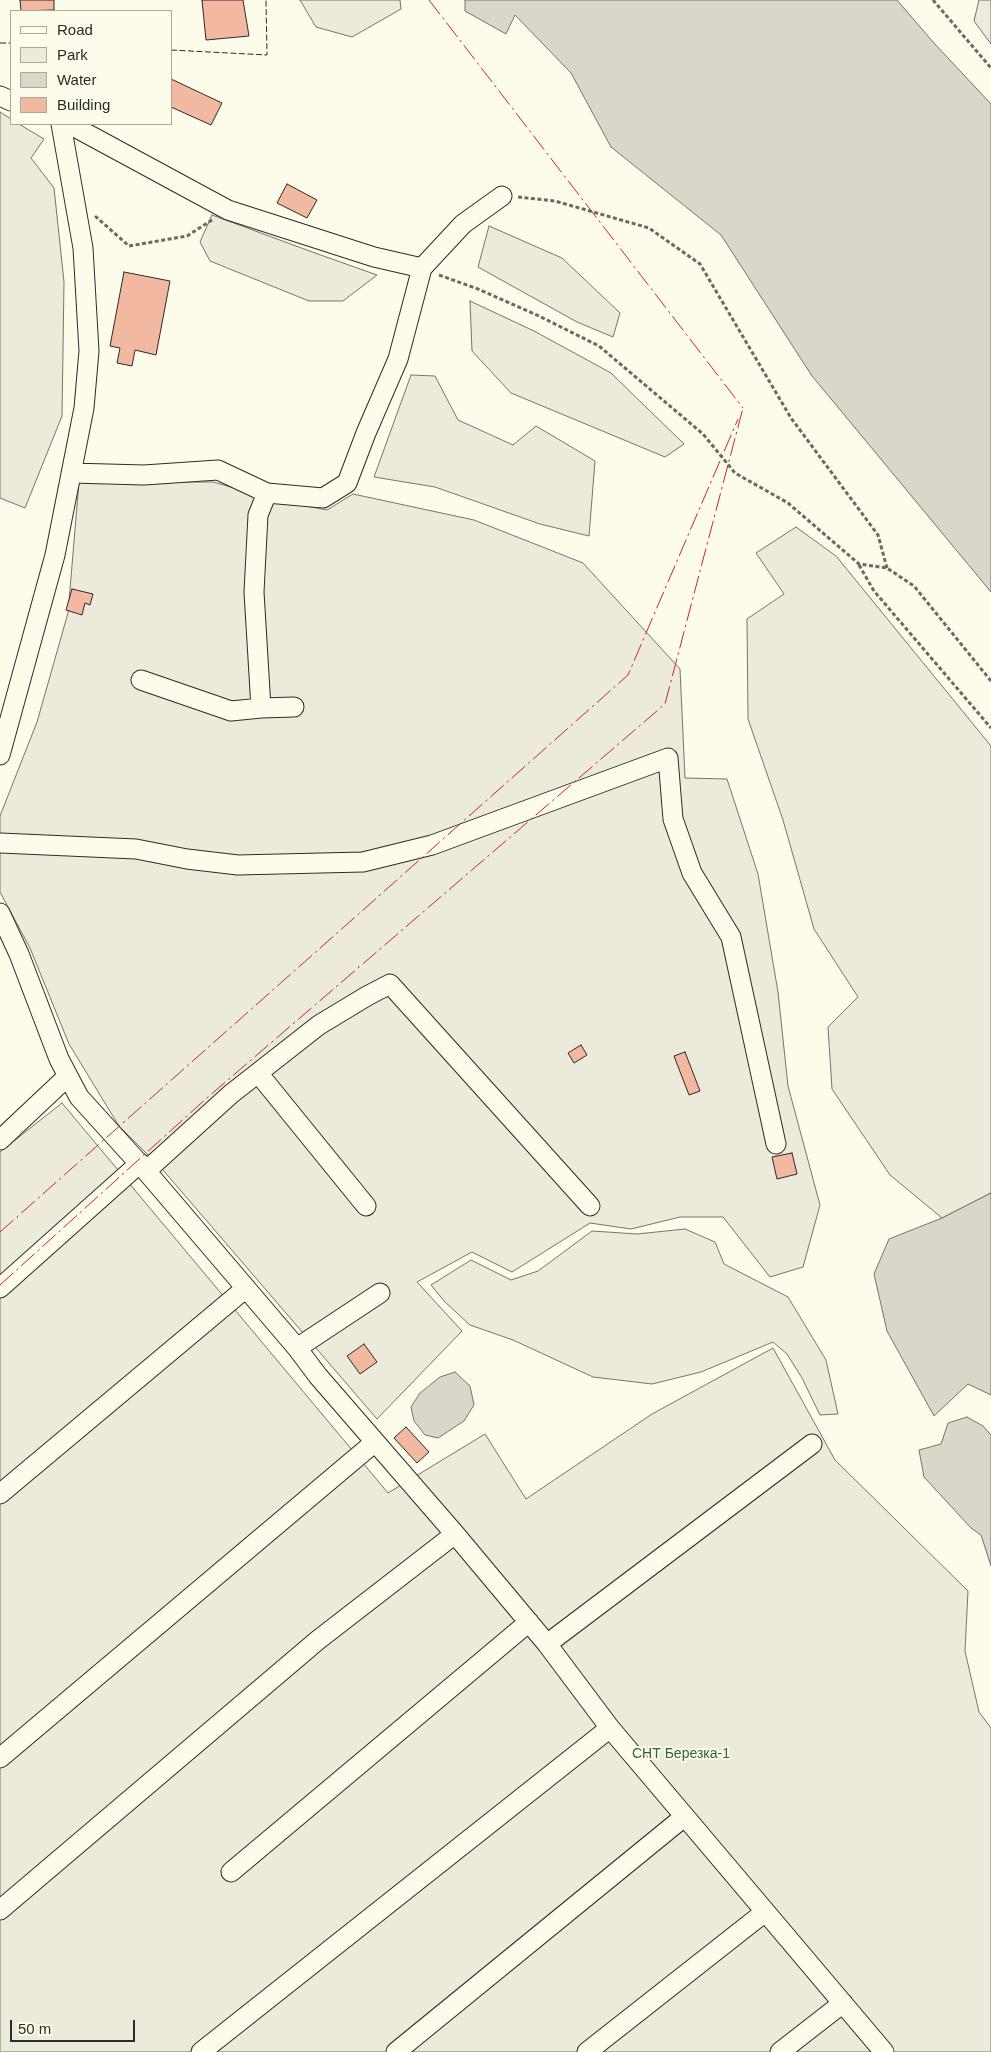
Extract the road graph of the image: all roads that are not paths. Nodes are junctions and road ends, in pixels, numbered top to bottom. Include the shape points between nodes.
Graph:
1 (61, 125) edge
2 (72, 125) edge
3 (502, 196) road end
4 (422, 268) junction
5 (71, 473) junction
6 (267, 493) junction
7 (141, 680) dead end
8 (294, 707) dead end
9 (262, 708) junction
10 (0, 755) edge
11 (0, 844) edge
12 (0, 913) edge
13 (258, 1073) junction
14 (68, 1076) junction
15 (0, 1140) edge
16 (776, 1144) dead end
17 (143, 1167) junction
18 (366, 1206) dead end
19 (590, 1206) dead end
20 (0, 1288) edge
21 (246, 1288) junction
22 (380, 1292) dead end
23 (297, 1348) junction
24 (375, 1442) junction
25 (812, 1444) dead end
26 (0, 1494) edge
27 (454, 1534) junction
28 (529, 1622) junction
29 (547, 1644) junction
30 (610, 1728) junction
31 (0, 1758) edge
32 (684, 1816) junction
33 (231, 1872) dead end
34 (0, 1910) edge
35 (765, 1912) junction
36 (843, 2004) junction
37 (201, 2052) edge
38 (396, 2052) edge
39 (587, 2052) edge
40 (780, 2052) edge
41 (884, 2052) edge

1 - 5 street via 83,248 89,351 84,408
2 - 4 street via 228,210 374,257
3 - 4 street via 463,224
4 - 6 street via 398,358 347,483 323,498
5 - 6 street via 218,470
5 - 10 street via 55,555
6 - 9 street via 258,515 254,592
7 - 9 street via 231,711
8 - 9 street
11 - 16 street via 136,849 238,865 363,862 432,844 668,758 673,818 692,873 731,937
12 - 14 street via 19,954 58,1059
13 - 17 street
13 - 18 street
13 - 19 street via 319,1025 390,984
14 - 15 street
14 - 17 street via 79,1098
17 - 20 street
17 - 21 street
21 - 23 street
21 - 26 street
22 - 23 street
23 - 24 street
24 - 27 street
24 - 31 street
25 - 29 street
27 - 28 street
27 - 34 street via 318,1640
28 - 29 street
28 - 33 street
29 - 30 street
30 - 32 street
30 - 37 street
32 - 35 street
32 - 38 street
35 - 36 street
35 - 39 street
36 - 40 street
36 - 41 street

